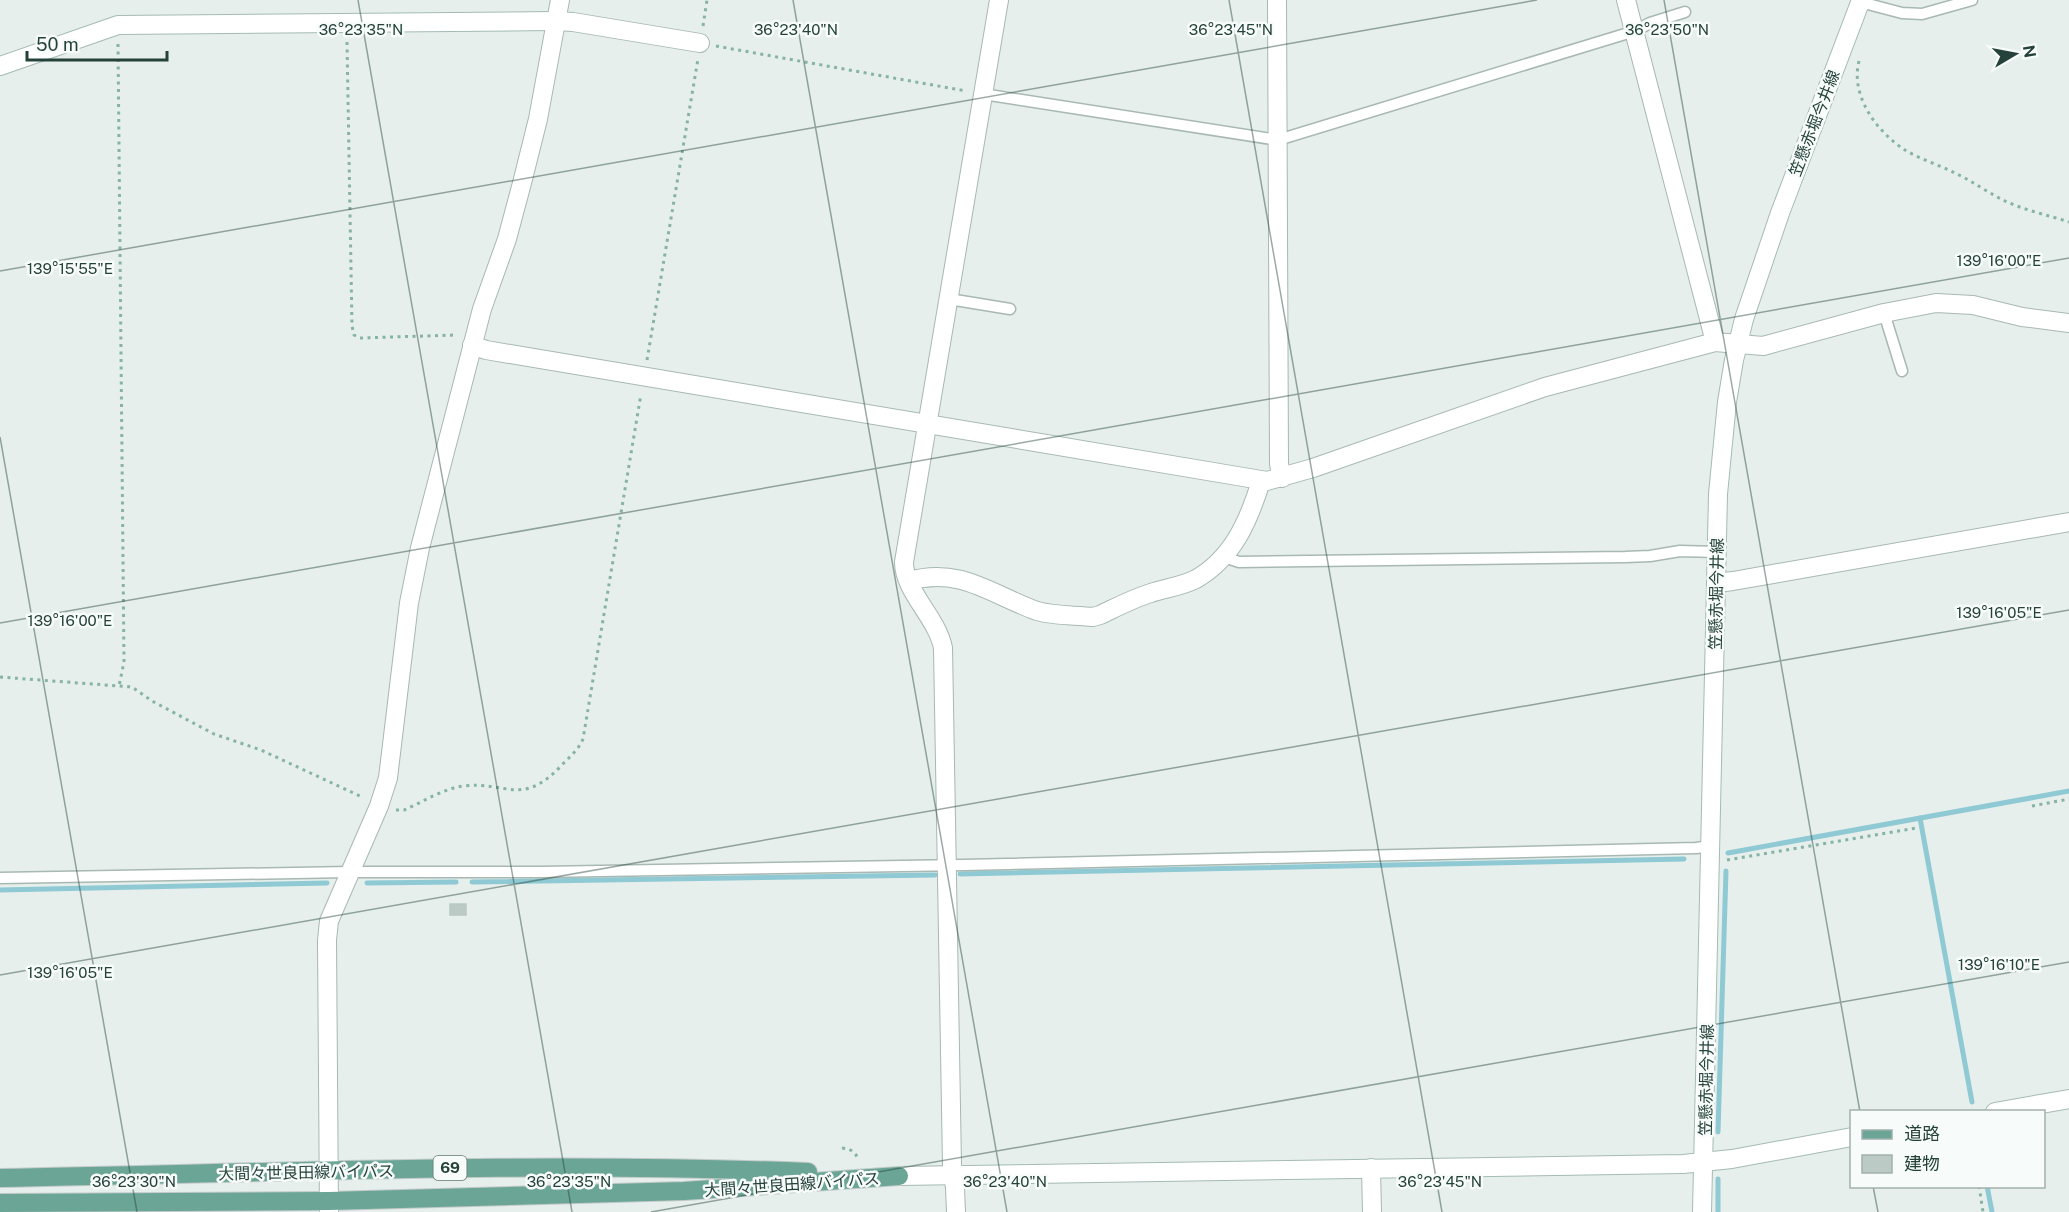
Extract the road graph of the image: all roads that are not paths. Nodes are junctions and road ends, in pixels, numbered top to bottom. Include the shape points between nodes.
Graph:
1 (560, 0) edge
2 (999, 0) edge
3 (1277, 0) edge
4 (1626, 0) edge
5 (1972, 0) edge
6 (1861, 1) edge
7 (1685, 12) dead end
8 (556, 21) junction
9 (1635, 31) junction
10 (700, 43) road end
11 (0, 66) edge
12 (983, 94) junction
13 (1278, 140) junction
14 (949, 299) junction
15 (1010, 309) dead end
16 (1884, 313) junction
17 (2069, 323) edge
18 (473, 342) junction
19 (1716, 342) junction
20 (1737, 345) junction
21 (1902, 371) dead end
22 (928, 425) junction
23 (1282, 478) junction
24 (1261, 481) junction
25 (2069, 522) edge
26 (1717, 552) junction
27 (1224, 557) junction
28 (909, 581) junction
29 (1716, 583) junction
30 (1711, 854) junction
31 (946, 865) junction
32 (349, 872) junction
33 (0, 878) edge
34 (2069, 1099) edge
35 (2006, 1110) edge
36 (1850, 1137) edge
37 (1704, 1162) junction
38 (1371, 1168) junction
39 (329, 1171) junction
40 (899, 1176) junction
41 (954, 1177) junction
42 (0, 1178) edge
43 (0, 1203) edge
44 (329, 1206) edge
45 (956, 1212) edge
46 (1372, 1212) edge
47 (1702, 1212) edge

1 - 8 street
2 - 12 street
3 - 13 street
4 - 9 street
5 - 6 lane via 1923,14 1902,13
6 - 20 street, 笠懸赤堀今井線 via 1780,213
7 - 9 lane
8 - 10 street
8 - 11 street via 118,24
8 - 18 street via 538,120 519,194
9 - 13 lane
9 - 19 street
12 - 13 lane
12 - 14 street
13 - 23 street
14 - 15 lane
14 - 22 street
16 - 17 street via 1952,303
16 - 20 street via 1763,346
16 - 21 lane
18 - 22 street via 486,350
18 - 32 street via 411,593 390,767 379,806
19 - 20 street
19 - 23 street via 1545,387
20 - 26 street, 笠懸赤堀今井線 via 1721,453
22 - 24 street
22 - 28 street via 904,562
23 - 24 street
24 - 27 street via 1244,527
25 - 29 street
26 - 27 lane via 1537,559 1239,562
26 - 29 street, 笠懸赤堀今井線
27 - 28 street via 1193,580 1093,616 1039,612 964,579 923,577
28 - 31 street via 943,648
29 - 30 street, 笠懸赤堀今井線
30 - 31 lane via 1684,849
30 - 37 street, 笠懸赤堀今井線
31 - 32 lane
31 - 41 street
32 - 33 lane
32 - 39 street via 329,921 327,940
34 - 35 street
36 - 37 street
37 - 38 street
37 - 47 street, 笠懸赤堀今井線
38 - 41 street
38 - 46 street
39 - 40 main road, 大間々世良田線バイパス / 69 via 690,1168
39 - 42 main road, 大間々世良田線バイパス / 69
39 - 44 street
40 - 41 street
40 - 44 main road, 大間々世良田線バイパス / 69 via 684,1191
41 - 45 street
43 - 44 main road, 大間々世良田線バイパス / 69

